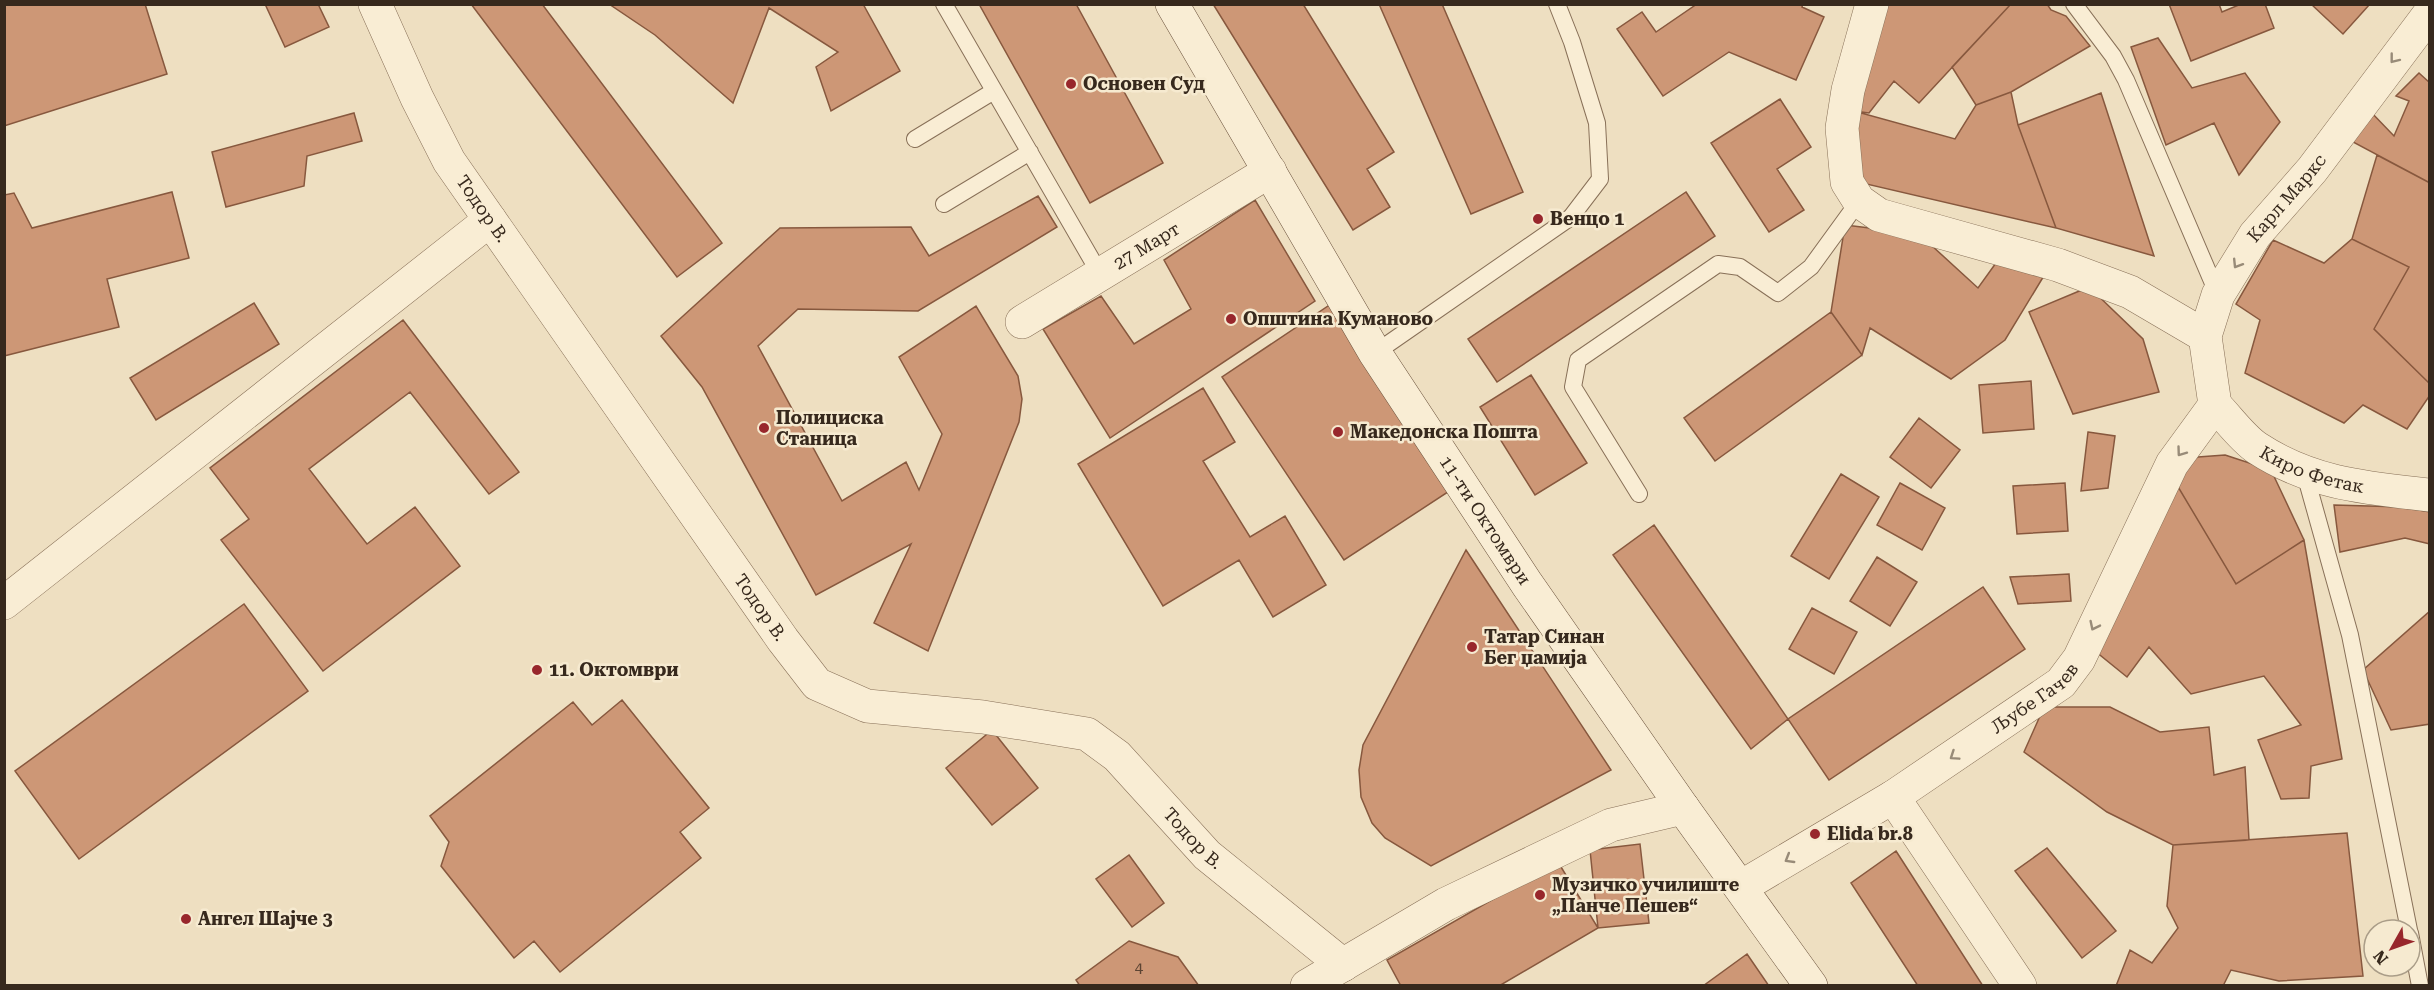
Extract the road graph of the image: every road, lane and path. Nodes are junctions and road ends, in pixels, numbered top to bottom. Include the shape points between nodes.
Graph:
1 (375, 4) edge
2 (944, 4) edge
3 (1172, 4) edge
4 (1557, 4) edge
5 (1872, 4) edge
6 (2074, 4) edge
7 (2430, 13) edge
8 (994, 91) junction
9 (915, 139) dead end
10 (1030, 152) junction
11 (1270, 171) junction
12 (1859, 201) junction
13 (944, 204) dead end
14 (490, 220) junction
15 (1100, 274) junction
16 (2218, 295) junction
17 (1022, 322) dead end
18 (2205, 336) junction
19 (1375, 353) junction
20 (2216, 405) junction
21 (2305, 474) junction
22 (1640, 494) dead end
23 (2430, 495) edge
24 (4, 603) edge
25 (1893, 797) junction
26 (1683, 808) junction
27 (1742, 887) junction
28 (2407, 918) edge
29 (1342, 965) junction
30 (1308, 986) edge
31 (1811, 986) edge
32 (2020, 986) edge

1 - 14 street, Тодор В. via 449,161
2 - 8 lane
3 - 11 street, 11-ти Октомври
4 - 19 lane via 1597,123 1600,179 1572,216
5 - 12 street via 1848,90 1842,128 1847,182
6 - 16 lane via 2126,80
7 -> 16 street, Карл Маркс via 2312,170 2255,235
8 - 9 lane
8 - 10 lane
10 - 13 lane
10 - 15 lane
11 - 15 street, 27 Март
11 - 19 street, 11-ти Октомври
12 - 18 street via 1879,215 2058,265 2130,292
12 - 22 lane via 1811,267 1778,293 1740,267 1718,264 1578,360 1573,387
14 - 24 street
14 - 29 street, Тодор В. via 817,684 867,706 983,717 1087,734 1117,756 1207,855
15 - 17 street, 27 Март
16 - 18 street, Карл Маркс
18 - 20 street, Карл Маркс
19 - 26 street, 11-ти Октомври via 1527,584
20 - 21 street, Киро Фетак via 2256,447
20 -> 25 street, Љубе Гачев via 2172,464 2079,659 2061,684
21 - 23 street, Киро Фетак via 2352,487
21 - 28 lane via 2350,634
25 -> 27 street, Љубе Гачев
25 - 32 street
26 - 27 street, 11-ти Октомври
26 - 29 street via 1611,825 1446,904
27 - 31 street, 11-ти Октомври
29 - 30 street

